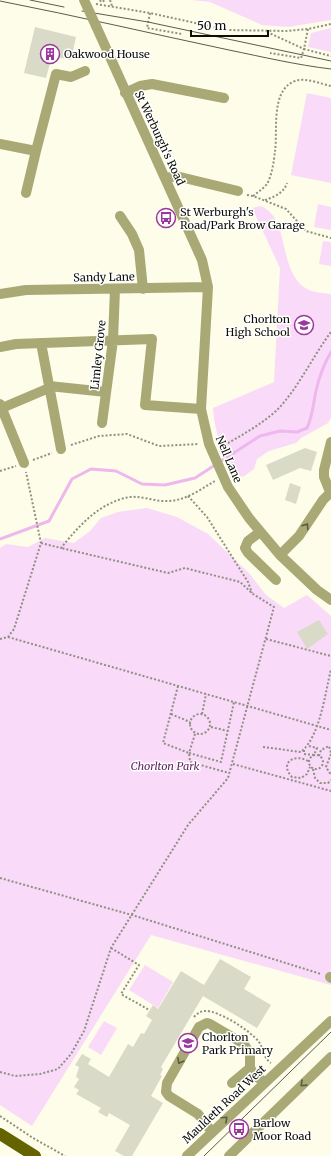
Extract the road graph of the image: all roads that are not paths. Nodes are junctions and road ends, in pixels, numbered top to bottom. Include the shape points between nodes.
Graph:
1 (88, 2) edge
2 (85, 71) dead end
3 (125, 93) junction
4 (224, 98) dead end
5 (0, 144) edge
6 (36, 151) junction
7 (166, 178) junction
8 (238, 191) road end
9 (26, 193) dead end
10 (120, 216) dead end
11 (208, 287) junction
12 (116, 289) junction
13 (143, 289) junction
14 (0, 294) edge
15 (113, 340) junction
16 (41, 343) junction
17 (0, 347) edge
18 (49, 387) junction
19 (106, 392) junction
20 (1, 406) edge
21 (201, 409) junction
22 (102, 423) dead end
23 (331, 442) edge
24 (61, 449) road end
25 (24, 463) road end
26 (331, 492) edge
27 (260, 532) junction
28 (280, 555) junction
29 (276, 580) dead end
30 (331, 600) edge
31 (331, 1021) edge
32 (331, 1057) edge
33 (250, 1068) junction
34 (265, 1082) junction
35 (232, 1083) dead end
36 (212, 1132) junction
37 (0, 1134) edge
38 (35, 1156) edge
39 (187, 1156) edge
40 (229, 1156) edge

1 - 3 street, St Werburgh's Road, bridge
2 - 6 street via 71,77 56,74
3 - 4 street via 152,84
3 - 7 street, St Werburgh's Road
5 - 6 street
6 - 9 street
7 - 8 street via 176,176
7 - 11 street, St Werburgh's Road via 202,260
10 - 13 street via 139,250
11 - 13 street, Sandy Lane
11 - 21 street, Nell Lane
12 - 13 street, Sandy Lane
12 - 14 street, Sandy Lane via 26,290
12 - 15 street, Limley Grove
15 - 16 street
15 - 19 street, Limley Grove
15 - 21 street via 152,339 145,405
16 - 17 street
16 - 18 street
18 - 19 street
18 - 20 street
18 - 24 street
19 - 22 street, Limley Grove
20 - 25 street
21 - 27 street, Nell Lane via 212,452 221,474 237,503
23 - 26 street via 324,477
28 -> 26 street via 299,536
27 - 28 street, Nell Lane
27 - 29 street via 245,548
28 - 30 street, Nell Lane
31 - 34 street, Mauldeth Road West
32 -> 40 street
33 - 34 street
33 - 35 street
33 -> 36 street via 250,1054 244,1044 210,1024 199,1028 167,1083 166,1092 198,1114
36 -> 34 street, Mauldeth Road West
36 - 39 street, Mauldeth Road West
37 - 38 main road

